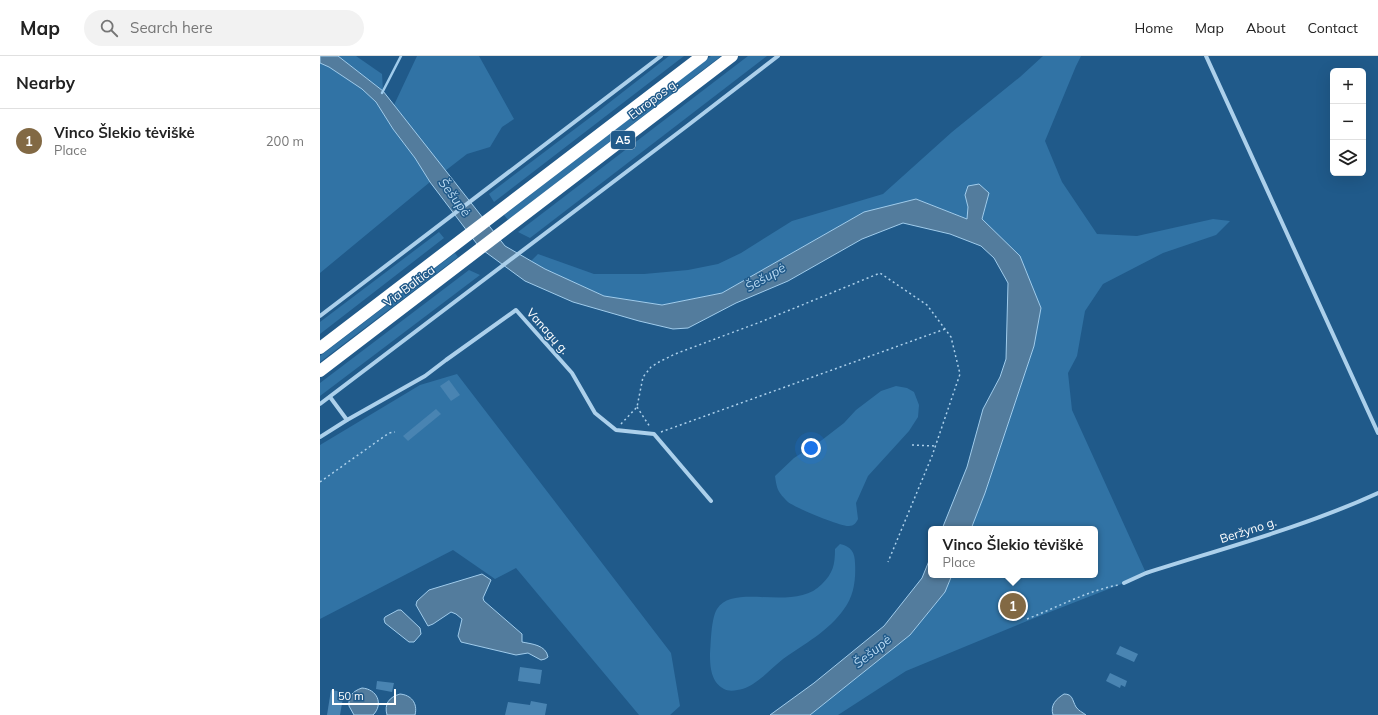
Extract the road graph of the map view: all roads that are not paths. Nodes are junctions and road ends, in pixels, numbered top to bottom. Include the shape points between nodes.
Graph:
1 (661, 56) edge
2 (702, 56) edge
3 (732, 56) edge
4 (778, 56) edge
5 (1206, 56) edge
6 (504, 208) joint
7 (514, 223) joint
8 (320, 316) edge
9 (320, 348) edge
10 (320, 371) edge
11 (330, 397) junction
12 (320, 404) edge
13 (347, 420) junction
14 (1378, 433) edge
15 (320, 437) edge
16 (1378, 493) edge
17 (711, 501) dead end
18 (1124, 584) road end

1 - 8 street
2 - 6 highway, Europos g. / A5
3 - 7 highway, Europos g. / A5
4 - 11 street
5 - 14 street
6 - 9 highway, Via Baltica / A5
7 - 10 highway, Via Baltica / A5
11 - 12 street
11 - 13 street
13 - 15 street, Vanagų g.
13 - 17 street, Vanagų g. via 425,376 516,310 572,373 596,413 616,430 654,434
16 - 18 street, Beržyno g. via 1291,527 1146,573

